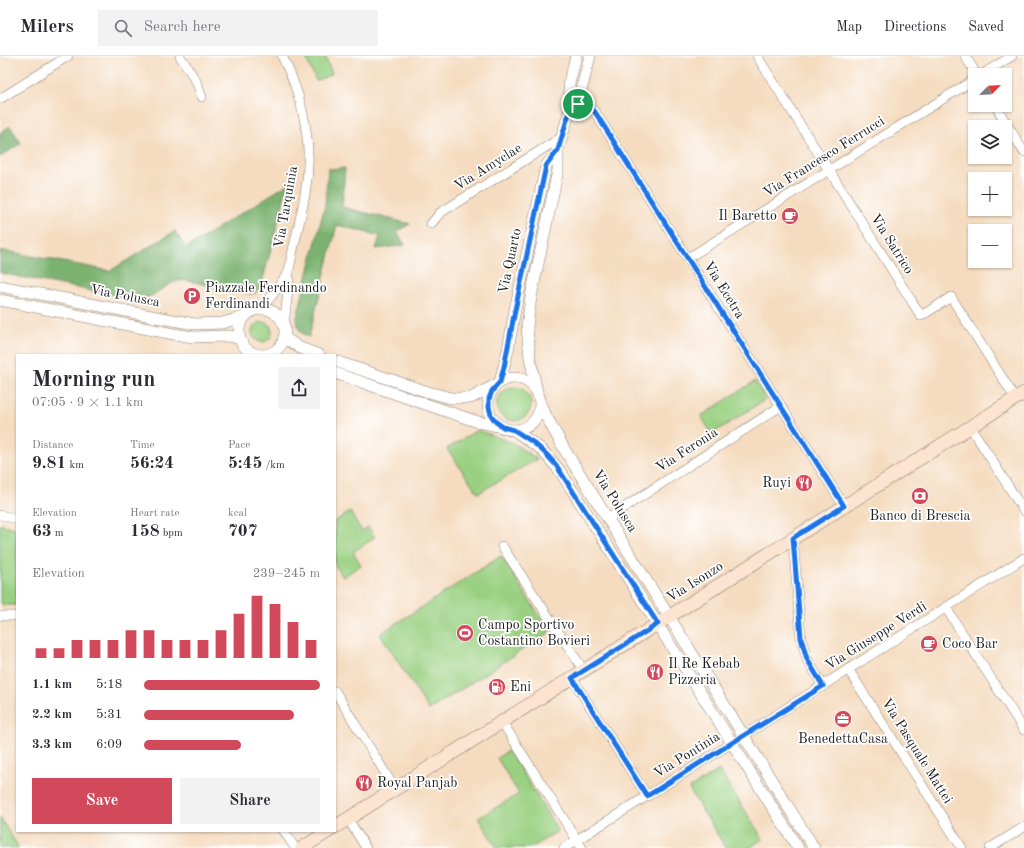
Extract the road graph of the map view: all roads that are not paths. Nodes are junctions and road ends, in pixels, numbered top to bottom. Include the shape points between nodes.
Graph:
1 (68, 56) edge
2 (180, 56) edge
3 (282, 56) edge
4 (576, 56) edge
5 (590, 56) edge
6 (757, 56) edge
7 (965, 56) edge
8 (1012, 56) edge
9 (973, 68) edge
10 (993, 68) edge
11 (968, 83) edge
12 (202, 96) dead end
13 (0, 99) edge
14 (571, 106) junction
15 (1000, 112) edge
16 (562, 137) junction
17 (558, 150) junction
18 (1024, 152) edge
19 (829, 170) junction
20 (431, 224) dead end
21 (688, 258) junction
22 (289, 272) junction
23 (0, 286) edge
24 (0, 300) edge
25 (256, 310) junction
26 (244, 317) junction
27 (284, 331) junction
28 (244, 347) edge
29 (268, 354) edge
30 (316, 354) edge
31 (336, 361) edge
32 (336, 374) edge
33 (498, 383) junction
34 (538, 395) junction
35 (1020, 395) edge
36 (781, 406) junction
37 (970, 426) junction
38 (503, 427) junction
39 (514, 430) junction
40 (844, 506) junction
41 (1024, 512) edge
42 (0, 515) edge
43 (608, 518) junction
44 (16, 519) edge
45 (793, 538) junction
46 (502, 546) dead end
47 (1024, 558) edge
48 (946, 608) junction
49 (0, 616) edge
50 (16, 616) edge
51 (669, 617) junction
52 (658, 624) junction
53 (848, 670) junction
54 (584, 671) junction
55 (572, 678) junction
56 (823, 686) junction
57 (336, 693) edge
58 (502, 722) junction
59 (1024, 730) edge
60 (743, 736) junction
61 (732, 743) junction
62 (395, 789) junction
63 (647, 796) junction
64 (348, 819) junction
65 (336, 826) edge
66 (1024, 827) edge
67 (285, 832) edge
68 (327, 832) edge
69 (577, 840) junction
70 (294, 848) edge
71 (302, 848) edge
72 (366, 848) edge
73 (564, 848) edge
74 (582, 848) edge
75 (798, 848) edge
76 (814, 848) edge
77 (962, 848) edge
78 (990, 848) edge

1 - 13 street
2 - 12 street
3 - 22 street, Via Tarquinia via 303,109 309,147 305,195
4 - 14 street, Via Quarto via 569,83
5 - 14 street, Via Quarto via 582,87
6 - 19 street, Via Satrico
7 - 9 street
8 - 10 street
11 - 19 street, Via Francesco Ferrucci
14 - 16 street, Via Quarto
14 - 21 street, Via Ecetra via 585,104 595,112
15 - 18 street
16 - 17 street, Via Quarto
16 - 20 street, Via Amyclae via 440,213
17 - 33 street, Via Quarto via 546,166 508,350
17 - 34 street, Via Quarto via 558,170 527,327
19 - 21 street, Via Francesco Ferrucci
19 - 35 street, Via Satrico via 921,316 951,297
21 - 36 street, Via Ecetra
22 - 25 street, Via Tarquinia via 273,294
22 - 27 street, Via Tarquinia
23 - 26 street, Via Polusca via 189,323 211,324
24 - 28 street, Via Polusca via 193,337 230,336
25 - 26 street, Via Polusca
25 - 27 street via 276,314 281,319
26 - 28 street via 239,332
27 - 29 street, Via Polusca via 279,347
27 - 30 street via 300,348
28 - 29 street, Via Polusca via 256,354
31 - 33 street via 451,398 470,398
32 - 38 street via 478,422
33 - 34 street via 508,378 525,380 532,385
33 - 38 street via 492,391 489,407 491,415
34 - 39 street via 540,406 534,420 529,425
34 - 43 street, Via Polusca via 546,416 566,452
35 - 37 main road, Via Isonzo
36 - 40 street, Via Ecetra
36 - 43 street, Via Feronia
37 - 40 main road, Via Isonzo
37 - 41 street
38 - 39 street
39 - 52 street via 541,449 556,465
40 - 45 main road, Via Isonzo
42 - 44 street
43 - 51 street, Via Polusca
45 - 51 main road, Via Isonzo
45 - 56 street via 801,638 807,659
46 - 54 street
47 - 48 street, Via Giuseppe Verdi
48 - 53 street, Via Giuseppe Verdi
48 - 59 street
49 - 50 street
51 - 52 main road, Via Isonzo
51 - 60 street, Via Polusca
52 - 54 main road, Via Isonzo
52 - 61 street
53 - 56 street, Via Giuseppe Verdi
53 - 77 street, Via Pasquale Mattei
54 - 55 main road, Via Isonzo
55 - 58 main road, Via Isonzo
55 - 63 street
56 - 60 street, Via Giuseppe Verdi
57 - 62 street
58 - 62 main road, Via Isonzo
58 - 69 street
60 - 61 street, Via Pontinia
60 - 76 street, Via Polusca
61 - 63 street, Via Pontinia
61 - 75 street
62 - 64 main road, Via Isonzo
63 - 69 street, Via Pontinia
64 - 65 main road, Via Isonzo
64 - 72 street
66 - 78 street
67 - 70 street
68 - 71 main road
69 - 73 street, Via Pontinia
69 - 74 street

